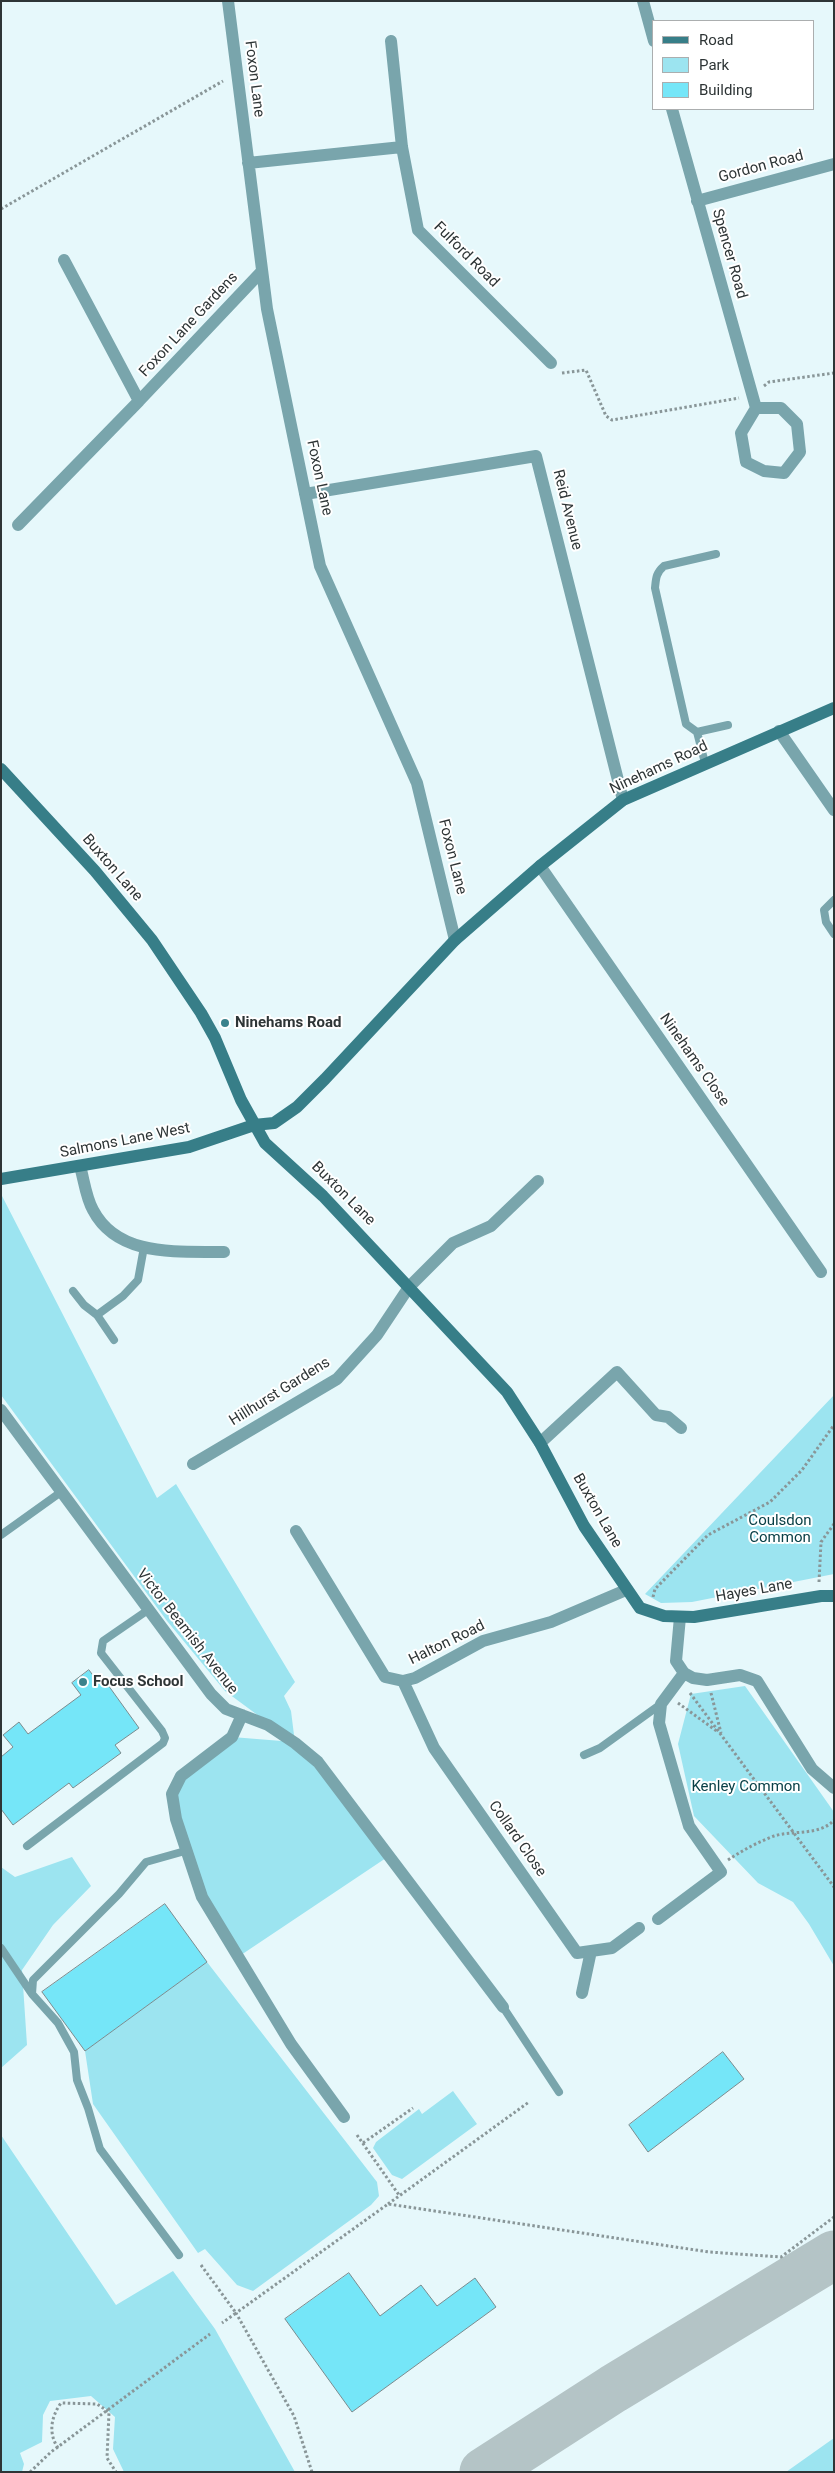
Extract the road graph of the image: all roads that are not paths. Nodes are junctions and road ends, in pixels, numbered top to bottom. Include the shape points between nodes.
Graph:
1 (228, 1) edge
2 (643, 1) edge
3 (652, 34) edge
4 (391, 41) dead end
5 (672, 110) edge
6 (402, 147) junction
7 (248, 163) junction
8 (834, 164) edge
9 (696, 200) junction
10 (64, 260) dead end
11 (262, 271) junction
12 (551, 363) road end
13 (139, 402) junction
14 (754, 402) junction
15 (305, 494) junction
16 (18, 525) dead end
17 (716, 554) dead end
18 (834, 708) edge
19 (728, 725) dead end
20 (779, 731) junction
21 (697, 732) junction
22 (705, 763) junction
23 (1, 769) edge
24 (623, 800) junction
25 (834, 810) edge
26 (540, 866) junction
27 (834, 900) edge
28 (834, 934) edge
29 (455, 940) junction
30 (254, 1125) junction
31 (80, 1166) junction
32 (1, 1179) edge
33 (538, 1181) dead end
34 (144, 1248) junction
35 (224, 1252) dead end
36 (821, 1272) dead end
37 (409, 1287) junction
38 (74, 1291) dead end
39 (97, 1314) junction
40 (114, 1340) dead end
41 (1, 1410) edge
42 (681, 1428) dead end
43 (540, 1443) junction
44 (193, 1464) dead end
45 (61, 1492) junction
46 (296, 1531) dead end
47 (1, 1535) edge
48 (626, 1590) junction
49 (827, 1596) edge
50 (148, 1610) junction
51 (680, 1617) junction
52 (684, 1673) junction
53 (403, 1681) junction
54 (661, 1704) junction
55 (242, 1715) junction
56 (584, 1755) dead end
57 (834, 1788) edge
58 (28, 1846) dead end
59 (185, 1851) junction
60 (658, 1919) dead end
61 (639, 1928) dead end
62 (1, 1948) edge
63 (591, 1951) junction
64 (582, 1993) dead end
65 (32, 1994) junction
66 (503, 2007) joint
67 (558, 2092) dead end
68 (344, 2117) dead end
69 (179, 2255) dead end

1 - 7 street, Foxon Lane
2 - 3 street
4 - 6 street, Fulford Road
5 - 9 street, Spencer Road
6 - 7 street
6 - 12 street, Fulford Road via 418,230
7 - 11 street, Foxon Lane
8 - 9 street, Gordon Road
9 - 14 street, Spencer Road
10 - 13 street, Foxon Lane Gardens
11 - 13 street, Foxon Lane Gardens
11 - 15 street, Foxon Lane
13 - 16 street, Foxon Lane Gardens
14 - 14 street via 780,408 797,424 800,452 784,473 764,472 746,462 741,433
15 - 24 street, Reid Avenue via 536,456
15 - 29 street, Foxon Lane via 320,566 417,783
17 - 21 lane via 664,566 658,572 655,588 686,724
18 - 20 street, Ninehams Road
19 - 21 lane
20 - 22 street, Ninehams Road
20 - 25 street
21 - 22 lane
22 - 24 street, Ninehams Road
23 - 30 street, Buxton Lane via 95,871 152,940 216,1038
24 - 26 street, Ninehams Road
26 - 29 street, Ninehams Road
26 - 36 street, Ninehams Close
27 - 28 lane via 824,910 826,922
29 - 30 street, Ninehams Road via 297,1107 274,1123
30 - 31 street, Salmons Lane West via 189,1147
30 - 37 street, Buxton Lane via 264,1144 323,1196
31 - 32 street, Salmons Lane West
31 - 34 street via 92,1210 122,1239
33 - 37 street, Hillhurst Gardens via 491,1226 453,1243
34 - 35 street
34 - 39 lane via 138,1280 123,1296
37 - 43 street, Buxton Lane via 508,1392
37 - 44 street, Hillhurst Gardens via 377,1335 337,1379
38 - 39 lane via 84,1305
39 - 40 lane
41 - 45 street, Victor Beamish Avenue
42 - 43 street via 668,1417 656,1414 617,1372
43 - 48 street, Buxton Lane via 584,1526
45 - 47 lane
45 - 50 street, Victor Beamish Avenue
46 - 53 street, Halton Road via 385,1677
48 - 51 street, Buxton Lane via 640,1608
48 - 53 street, Halton Road via 551,1622 483,1640 415,1678
49 - 51 street, Hayes Lane
50 - 55 street, Victor Beamish Avenue via 211,1694 226,1709
50 - 58 lane via 103,1640 101,1653 162,1731 163,1743
51 - 52 street via 676,1661
52 - 54 street
52 - 57 street via 707,1680 740,1676 757,1682 812,1769
53 - 63 street, Collard Close via 434,1748 577,1953
54 - 56 lane via 600,1748
54 - 60 street via 659,1723 689,1826 721,1872
55 - 59 street via 232,1737 181,1776 172,1794
55 - 66 street, Victor Beamish Avenue via 268,1725 318,1762
59 - 65 lane via 146,1862 119,1894 33,1980
59 - 68 street via 202,1897 292,2044
61 - 63 street via 612,1948
62 - 65 lane
63 - 64 street
65 - 69 lane via 58,2023 74,2052 77,2080 100,2149
66 - 67 lane

